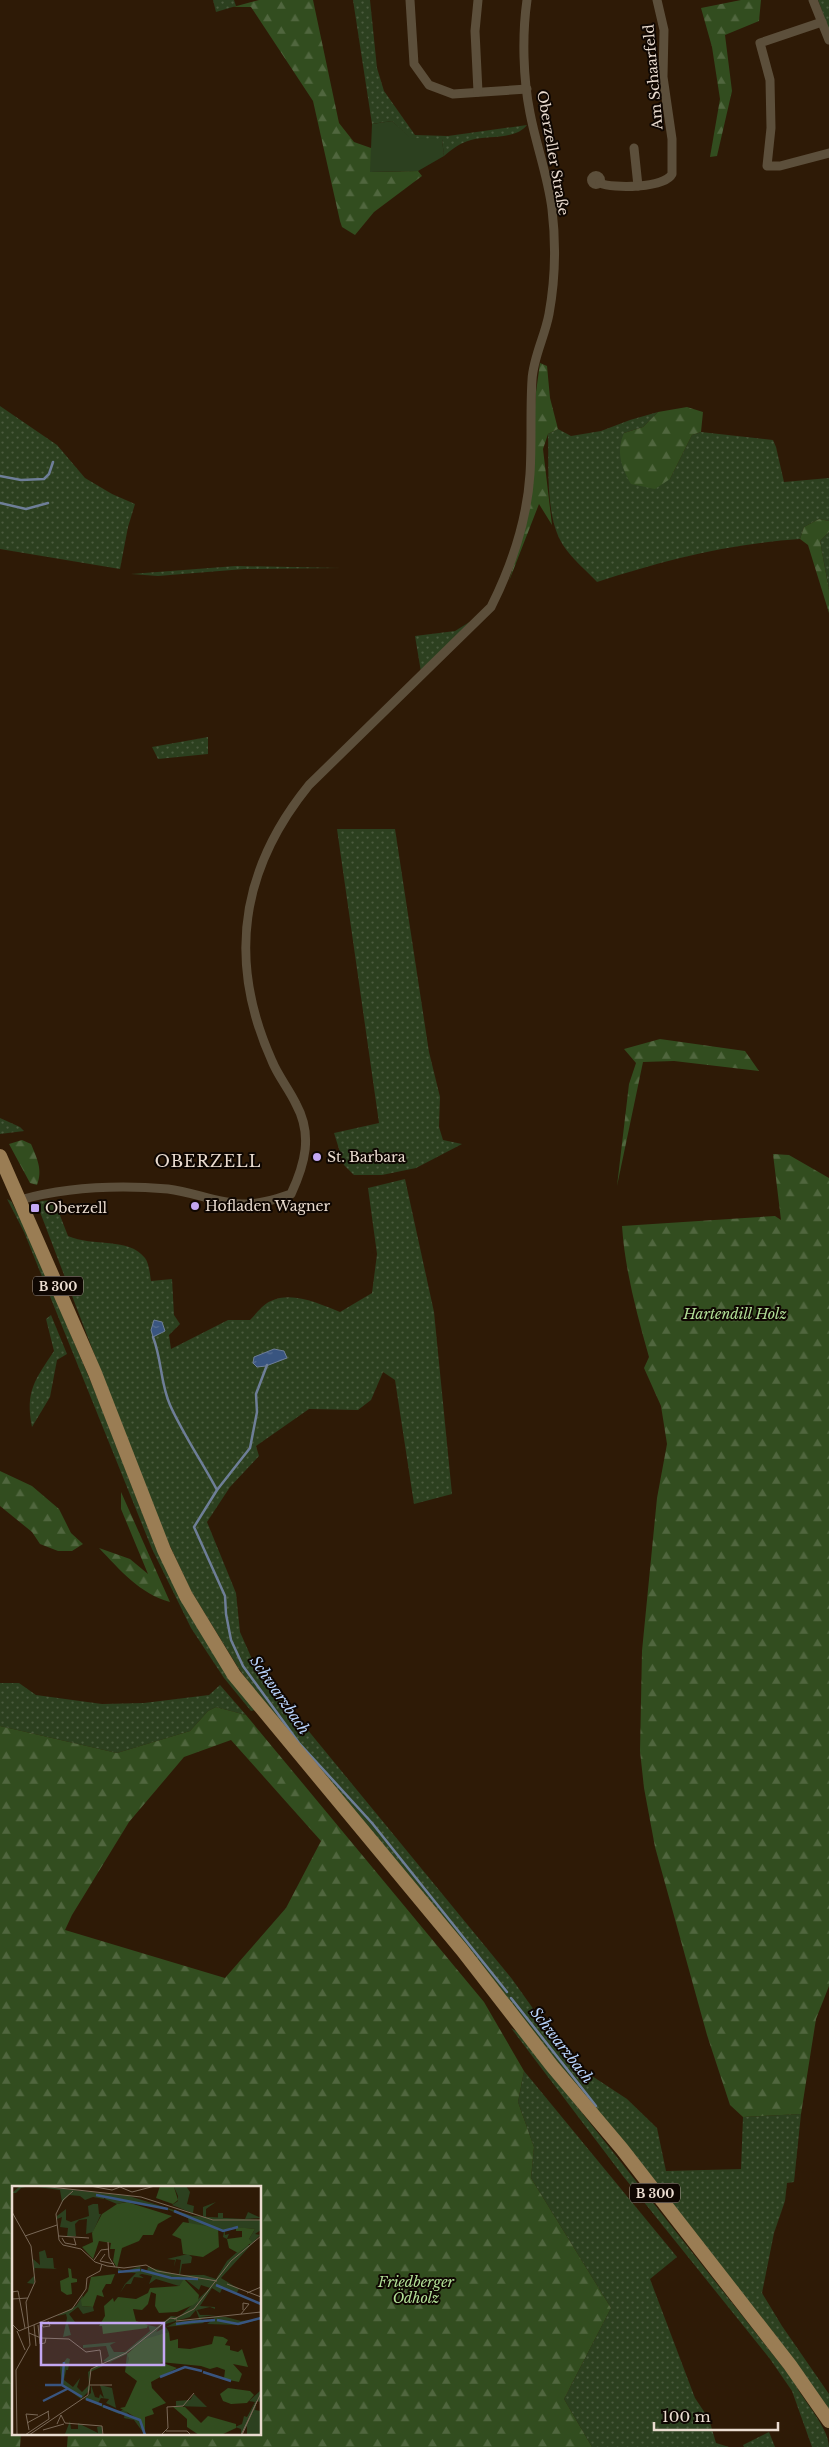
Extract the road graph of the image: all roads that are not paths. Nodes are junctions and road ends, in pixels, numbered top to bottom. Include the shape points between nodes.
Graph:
1 (410, 0) edge
2 (478, 0) edge
3 (527, 0) edge
4 (657, 0) edge
5 (814, 0) edge
6 (822, 22) junction
7 (829, 40) edge
8 (527, 89) junction
9 (478, 92) junction
10 (634, 148) dead end
11 (829, 153) edge
12 (600, 183) dead end
13 (638, 186) junction
14 (0, 1156) edge
15 (20, 1200) junction
16 (829, 2421) edge

1 - 9 street via 418,73 437,90 454,94
2 - 9 street via 475,31
3 - 8 street, Oberzeller Straße
4 - 13 street, Am Schaarfeld via 664,30 663,77 672,139 672,174 666,180
5 - 6 street
6 - 7 street
6 - 11 street via 760,43 770,80 771,128 767,166 780,166
8 - 9 street
8 - 15 street, Oberzeller Straße via 552,211 553,284 549,315 532,378 530,476 526,506 502,584 491,607 309,785 277,829 250,896 246,950 253,1011 272,1062 298,1106 305,1129 307,1148 304,1162 290,1194 260,1203 243,1204 137,1187 47,1194
10 - 13 street
12 - 13 street, Am Schaarfeld via 608,187
14 - 15 main road, B 300
15 - 16 main road, B 300 via 95,1373 164,1550 186,1596 234,1675 622,2149 790,2365

